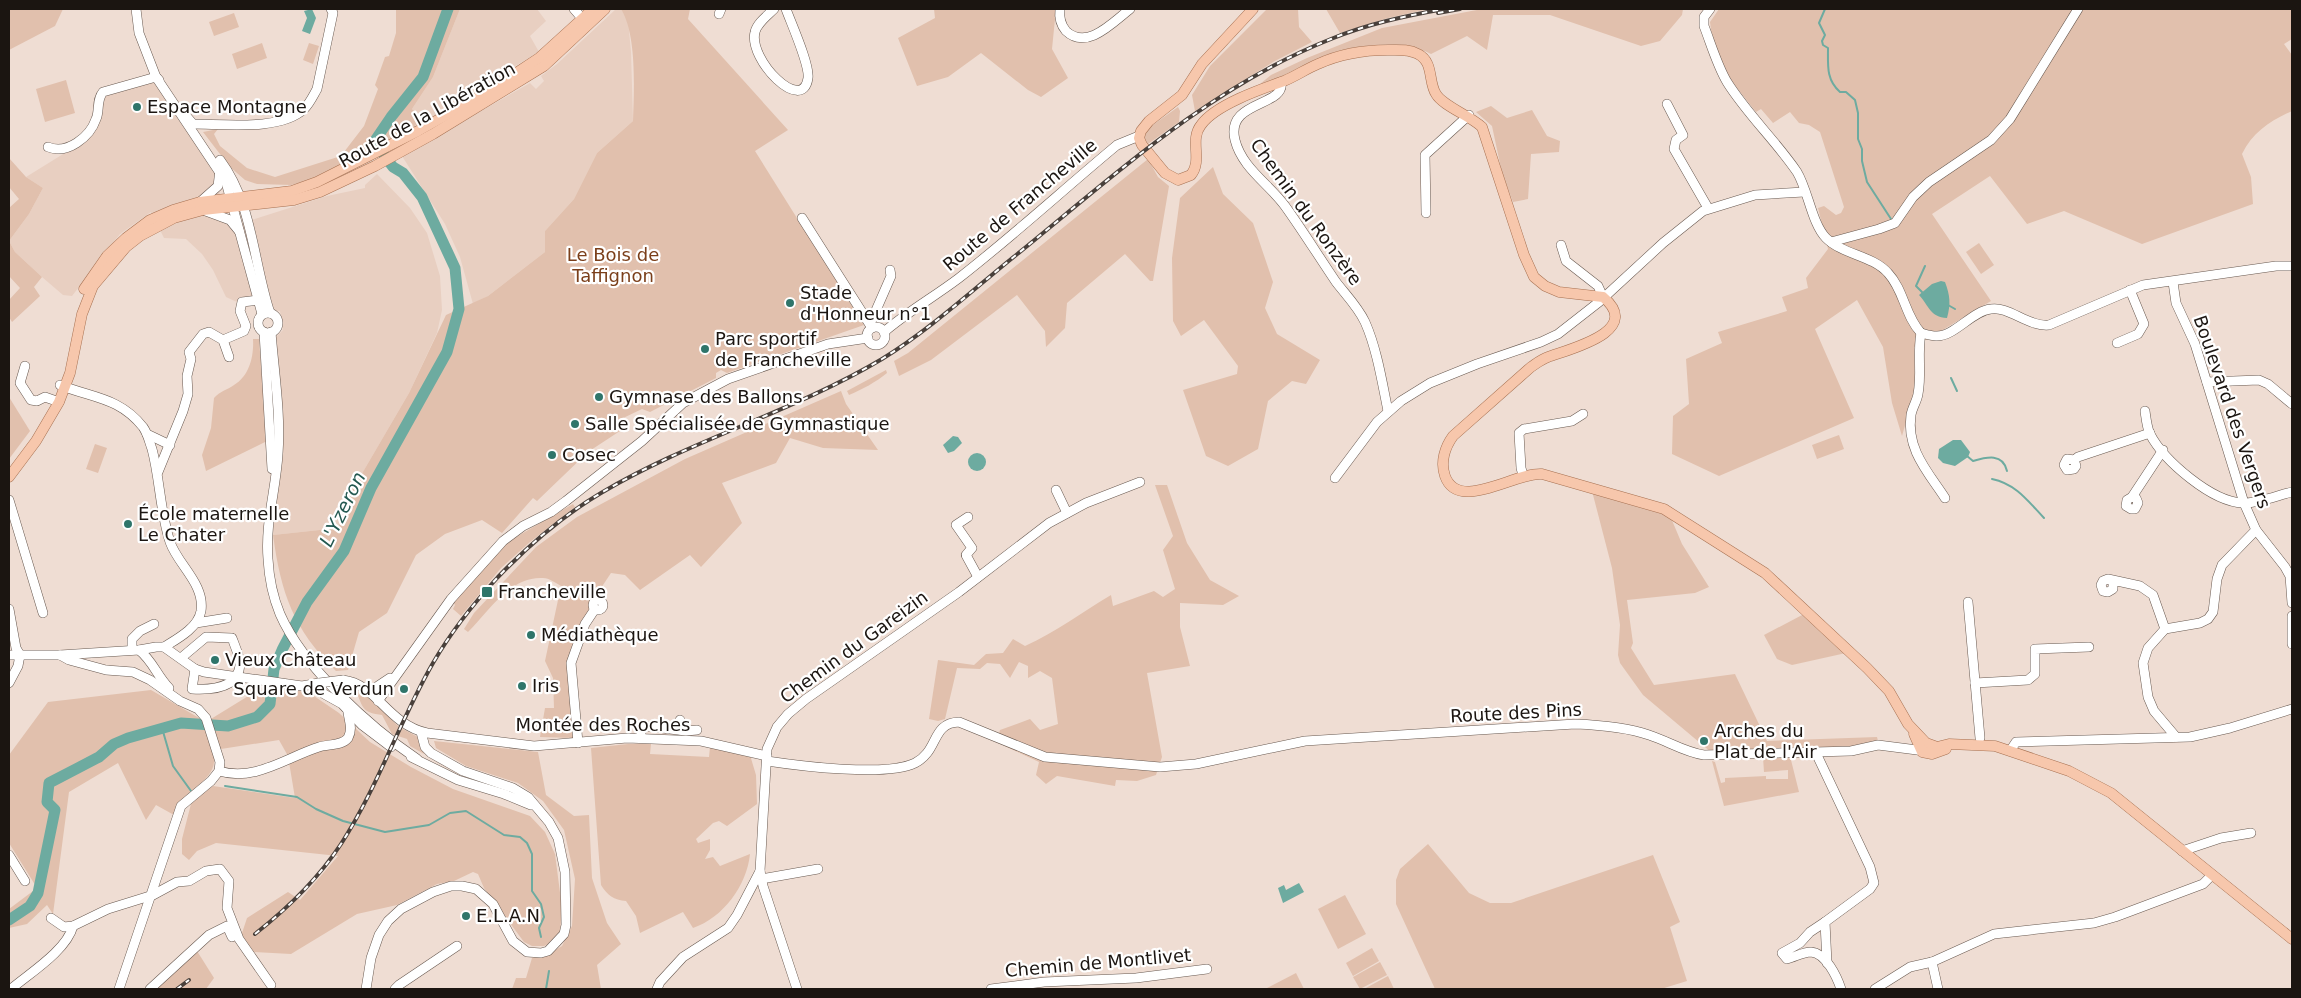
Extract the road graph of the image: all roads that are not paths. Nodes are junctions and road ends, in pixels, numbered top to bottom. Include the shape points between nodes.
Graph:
1 (331, 9) edge
2 (574, 9) edge
3 (593, 9) edge
4 (605, 9) edge
5 (774, 9) edge
6 (786, 9) edge
7 (1060, 9) edge
8 (1130, 9) edge
9 (1253, 9) edge
10 (1710, 9) edge
11 (2078, 9) edge
12 (137, 13) edge
13 (585, 22) junction
14 (156, 77) junction
15 (1281, 82) junction
16 (173, 94) junction
17 (1667, 104) dead end
18 (177, 107) junction
19 (1469, 116) junction
20 (193, 124) junction
21 (1139, 136) junction
22 (48, 147) dead end
23 (398, 147) junction
24 (220, 170) junction
25 (1804, 192) junction
26 (237, 201) junction
27 (201, 206) junction
28 (1708, 208) junction
29 (1426, 213) dead end
30 (802, 218) dead end
31 (240, 233) junction
32 (1831, 242) junction
33 (1561, 245) dead end
34 (2292, 266) edge
35 (890, 270) dead end
36 (2173, 282) junction
37 (2130, 290) junction
38 (1603, 297) junction
39 (259, 300) junction
40 (266, 313) junction
41 (871, 326) junction
42 (268, 332) junction
43 (884, 332) junction
44 (1921, 332) junction
45 (868, 338) junction
46 (223, 340) junction
47 (2117, 343) dead end
48 (229, 357) dead end
49 (24, 366) dead end
50 (2207, 382) junction
51 (63, 386) junction
52 (56, 401) junction
53 (2292, 404) edge
54 (1388, 411) junction
55 (2144, 411) dead end
56 (1583, 414) dead end
57 (2150, 433) junction
58 (147, 434) junction
59 (170, 444) junction
60 (2163, 450) junction
61 (2074, 460) dead end
62 (9, 466) edge
63 (158, 472) junction
64 (1523, 475) junction
65 (9, 477) edge
66 (1335, 478) dead end
67 (1140, 482) dead end
68 (1056, 490) dead end
69 (2292, 492) edge
70 (2132, 497) dead end
71 (1945, 498) dead end
72 (9, 500) edge
73 (2244, 503) junction
74 (1068, 513) junction
75 (968, 517) dead end
76 (2256, 530) junction
77 (2291, 576) edge
78 (978, 577) junction
79 (2113, 581) dead end
80 (1968, 602) dead end
81 (2292, 603) edge
82 (9, 609) edge
83 (595, 609) dead end
84 (43, 613) dead end
85 (2292, 616) edge
86 (227, 618) dead end
87 (196, 622) junction
88 (154, 624) dead end
89 (2165, 629) junction
90 (2292, 644) edge
91 (164, 647) junction
92 (2089, 647) dead end
93 (135, 650) junction
94 (9, 655) edge
95 (20, 655) junction
96 (57, 655) junction
97 (181, 658) junction
98 (195, 669) junction
99 (396, 673) junction
100 (240, 677) junction
101 (9, 683) edge
102 (1975, 683) junction
103 (317, 684) junction
104 (369, 692) junction
105 (173, 696) junction
106 (378, 701) junction
107 (2292, 709) edge
108 (348, 712) junction
109 (680, 720) dead end
110 (362, 725) junction
111 (352, 729) junction
112 (681, 730) junction
113 (697, 730) dead end
114 (421, 732) junction
115 (433, 734) junction
116 (641, 738) junction
117 (2176, 738) junction
118 (1305, 741) joint
119 (1980, 741) junction
120 (578, 743) junction
121 (1922, 749) junction
122 (428, 750) junction
123 (2010, 751) junction
124 (1816, 753) junction
125 (767, 758) junction
126 (417, 759) junction
127 (219, 771) junction
128 (536, 808) junction
129 (2251, 833) dead end
130 (2182, 851) junction
131 (9, 855) edge
132 (818, 870) dead end
133 (760, 875) junction
134 (2212, 875) junction
135 (25, 881) dead end
136 (153, 895) junction
137 (51, 918) dead end
138 (1825, 922) junction
139 (73, 926) junction
140 (2292, 939) edge
141 (457, 946) dead end
142 (1932, 962) junction
143 (1827, 963) junction
144 (1207, 969) dead end
145 (274, 987) edge
146 (11, 989) edge
147 (119, 989) edge
148 (150, 989) edge
149 (366, 989) edge
150 (396, 989) edge
151 (657, 989) edge
152 (797, 989) edge
153 (991, 989) edge
154 (1841, 989) edge
155 (1875, 989) edge
156 (1938, 989) edge

1 - 20 street via 333,13 317,89 304,109 272,123
2 - 13 street
3 - 13 main road, Route de la Libération
4 - 13 main road, Route de la Libération
5 - 6 street via 758,26 754,42 766,67 784,87 796,90 807,83 808,70
7 - 8 street via 1059,17 1064,28 1072,36 1082,38 1101,32
9 - 21 main road via 1202,64 1185,92 1146,124
10 - 25 street via 1704,17 1704,26 1726,80 1797,173
11 - 32 street via 2010,119 1991,140 1929,182 1913,197 1895,223
12 - 14 street via 139,33
12 - 16 street via 155,63
13 - 23 main road, Route de la Libération via 528,66
14 - 16 street
14 - 18 street
14 - 22 street via 103,92 97,118 87,134 73,145 60,149
15 - 19 main road via 1346,54 1408,51 1420,55 1426,62 1438,97
15 - 21 main road via 1246,95 1204,121 1196,136 1195,168 1183,179 1175,180 1165,173 1140,143
15 - 54 street, Chemin du Ronzère via 1278,94 1236,120 1233,127 1235,140 1244,160 1284,204 1359,311 1371,338
16 - 20 street
17 - 28 street via 1683,135 1676,140 1674,148
18 - 20 street
18 - 24 street
19 - 29 street via 1425,155
19 - 38 main road via 1486,135 1524,256 1534,277 1559,292
20 - 26 street via 230,174
21 - 43 street, Route de Francheville via 1117,145 960,277
23 - 26 main road, Route de la Libération via 371,156 306,187
23 - 26 main road, Route de la Libération via 375,166 320,192 294,200
24 - 26 street
24 - 27 street via 218,186
25 - 28 street via 1755,195
25 - 32 street via 1818,227
26 - 27 main road
26 - 31 street
26 - 40 street
27 - 31 street via 230,220
27 - 51 main road via 173,210 138,228 107,256 80,302
28 - 38 street
30 - 41 street
31 - 39 street
32 - 44 street via 1888,272 1914,325
33 - 38 street via 1566,261 1598,286
34 - 36 street
35 - 41 street via 891,276
36 - 37 street via 2143,285
36 - 50 street, Boulevard des Vergers via 2176,303 2195,344
37 - 44 street via 2049,325 2037,325 1993,308 1980,312 1945,334 1936,336
37 - 47 street via 2144,324 2138,334
38 - 54 street via 1558,334 1430,383
38 - 64 main road via 1614,308 1615,316 1608,332 1531,367 1453,436 1447,445 1444,474 1449,484 1460,492 1475,492
39 - 40 street
39 - 46 street via 242,302 240,311 246,326 244,331
40 - 42 street via 258,322 259,328
40 - 42 street via 278,321 277,327
41 - 43 street
41 - 45 street
42 - 126 street via 272,488 267,557 280,614 314,665 375,728
43 - 45 street via 884,340 878,344
44 - 71 street via 1918,393 1911,414 1910,434 1916,454
45 - 99 street via 828,344 709,388 683,403 642,441 566,501 503,541 450,599
46 - 48 street
46 - 59 street via 209,332 189,352 188,394
49 - 52 street via 20,383 31,400 45,397
50 - 53 street via 2259,380
50 - 73 street, Boulevard des Vergers
51 - 52 main road
51 - 58 street via 107,399 126,411
52 - 62 main road via 36,434
52 - 65 main road via 36,442
54 - 66 street
55 - 57 street
56 - 64 street via 1572,421 1524,429 1519,434
57 - 60 street
57 - 61 street
58 - 59 street
58 - 63 street
59 - 63 street
60 - 70 street
60 - 73 street via 2199,486
63 - 87 street via 170,541 201,600
64 - 121 main road via 1542,474 1664,509 1765,573 1889,691
67 - 74 street, Chemin du Gareizin
68 - 74 street
69 - 73 street
72 - 84 street
73 - 76 street, Boulevard des Vergers
74 - 78 street, Chemin du Gareizin via 1049,523
75 - 78 street via 956,525 972,548 966,555
76 - 77 street, Boulevard des Vergers
76 - 89 street via 2222,565 2213,612 2208,619
77 - 81 street, Boulevard des Vergers
78 - 125 street, Chemin du Gareizin via 806,698 777,727
79 - 89 street via 2140,586 2153,595
80 - 102 street
82 - 95 street
83 - 120 street via 585,624 571,663
85 - 90 street
86 - 87 street
87 - 91 street
88 - 93 street via 132,639
89 - 117 street via 2148,648 2143,663 2144,680 2154,711
91 - 93 street
91 - 97 street
92 - 102 street via 2035,649 2035,674 2028,680
93 - 96 street
93 - 105 street via 150,659
94 - 95 street
95 - 96 street
95 - 101 street
96 - 105 street via 106,670 133,672
97 - 98 street
97 - 100 street via 206,637 232,638 240,663
98 - 100 street
98 - 100 street via 192,689 222,687
99 - 104 street
99 - 106 street
100 - 103 street via 302,686
102 - 119 street
103 - 104 street, Montée des Roches, bridge via 343,680 360,684
103 - 108 street via 324,694 342,704
104 - 106 street, Montée des Roches
105 - 127 street via 198,709 206,718 220,762
106 - 114 street, Montée des Roches via 400,722
107 - 117 street via 2200,735
108 - 110 street
108 - 111 street
109 - 112 street
110 - 111 street
110 - 126 street via 389,746
111 - 127 street via 347,740 341,743 320,747 271,768 249,772
112 - 113 street
112 - 116 street via 646,726 641,730
114 - 115 street, Montée des Roches
114 - 122 street
115 - 120 street, Montée des Roches via 534,746
115 - 122 street via 426,743
116 - 120 street, Montée des Roches
116 - 125 street, Montée des Roches via 701,741
117 - 123 street via 2016,742
118 - 124 street, Route des Pins via 1575,724 1613,727 1649,735 1704,755
118 - 125 street, Montée des Roches via 1196,764 1160,766 1045,757 954,722 942,726 924,757 903,768 798,766
119 - 121 main road
119 - 123 main road
121 - 124 street, Route des Pins via 1878,745 1852,751
122 - 128 street via 463,771 521,792
123 - 130 main road via 2069,771 2112,793
124 - 138 street via 1874,883
125 - 133 street, Chemin du Gareizin
126 - 128 street via 458,780 522,800
127 - 136 street via 181,806
128 - 149 street via 558,838 565,872 566,925 559,942 548,951 527,952 513,941 488,899 476,889 451,886 415,900 388,921 373,948
129 - 130 street via 2221,838
130 - 134 main road
131 - 135 street
132 - 133 street
133 - 151 street via 728,928 683,957
133 - 152 street
134 - 140 main road
134 - 142 street via 2203,884 2115,917 2074,926 1994,934
136 - 139 street via 108,909
136 - 145 street via 177,882 189,881 206,871 220,869 229,881 227,908 239,939
136 - 147 street
137 - 139 street via 64,927
138 - 143 street
138 - 143 street via 1800,944 1782,953 1788,959 1812,952
139 - 146 street via 64,944
141 - 150 street
142 - 155 street via 1910,967
142 - 156 street
143 - 154 street
144 - 153 street, Chemin de Montlivet
145 - 148 street via 255,971 227,926 209,935

